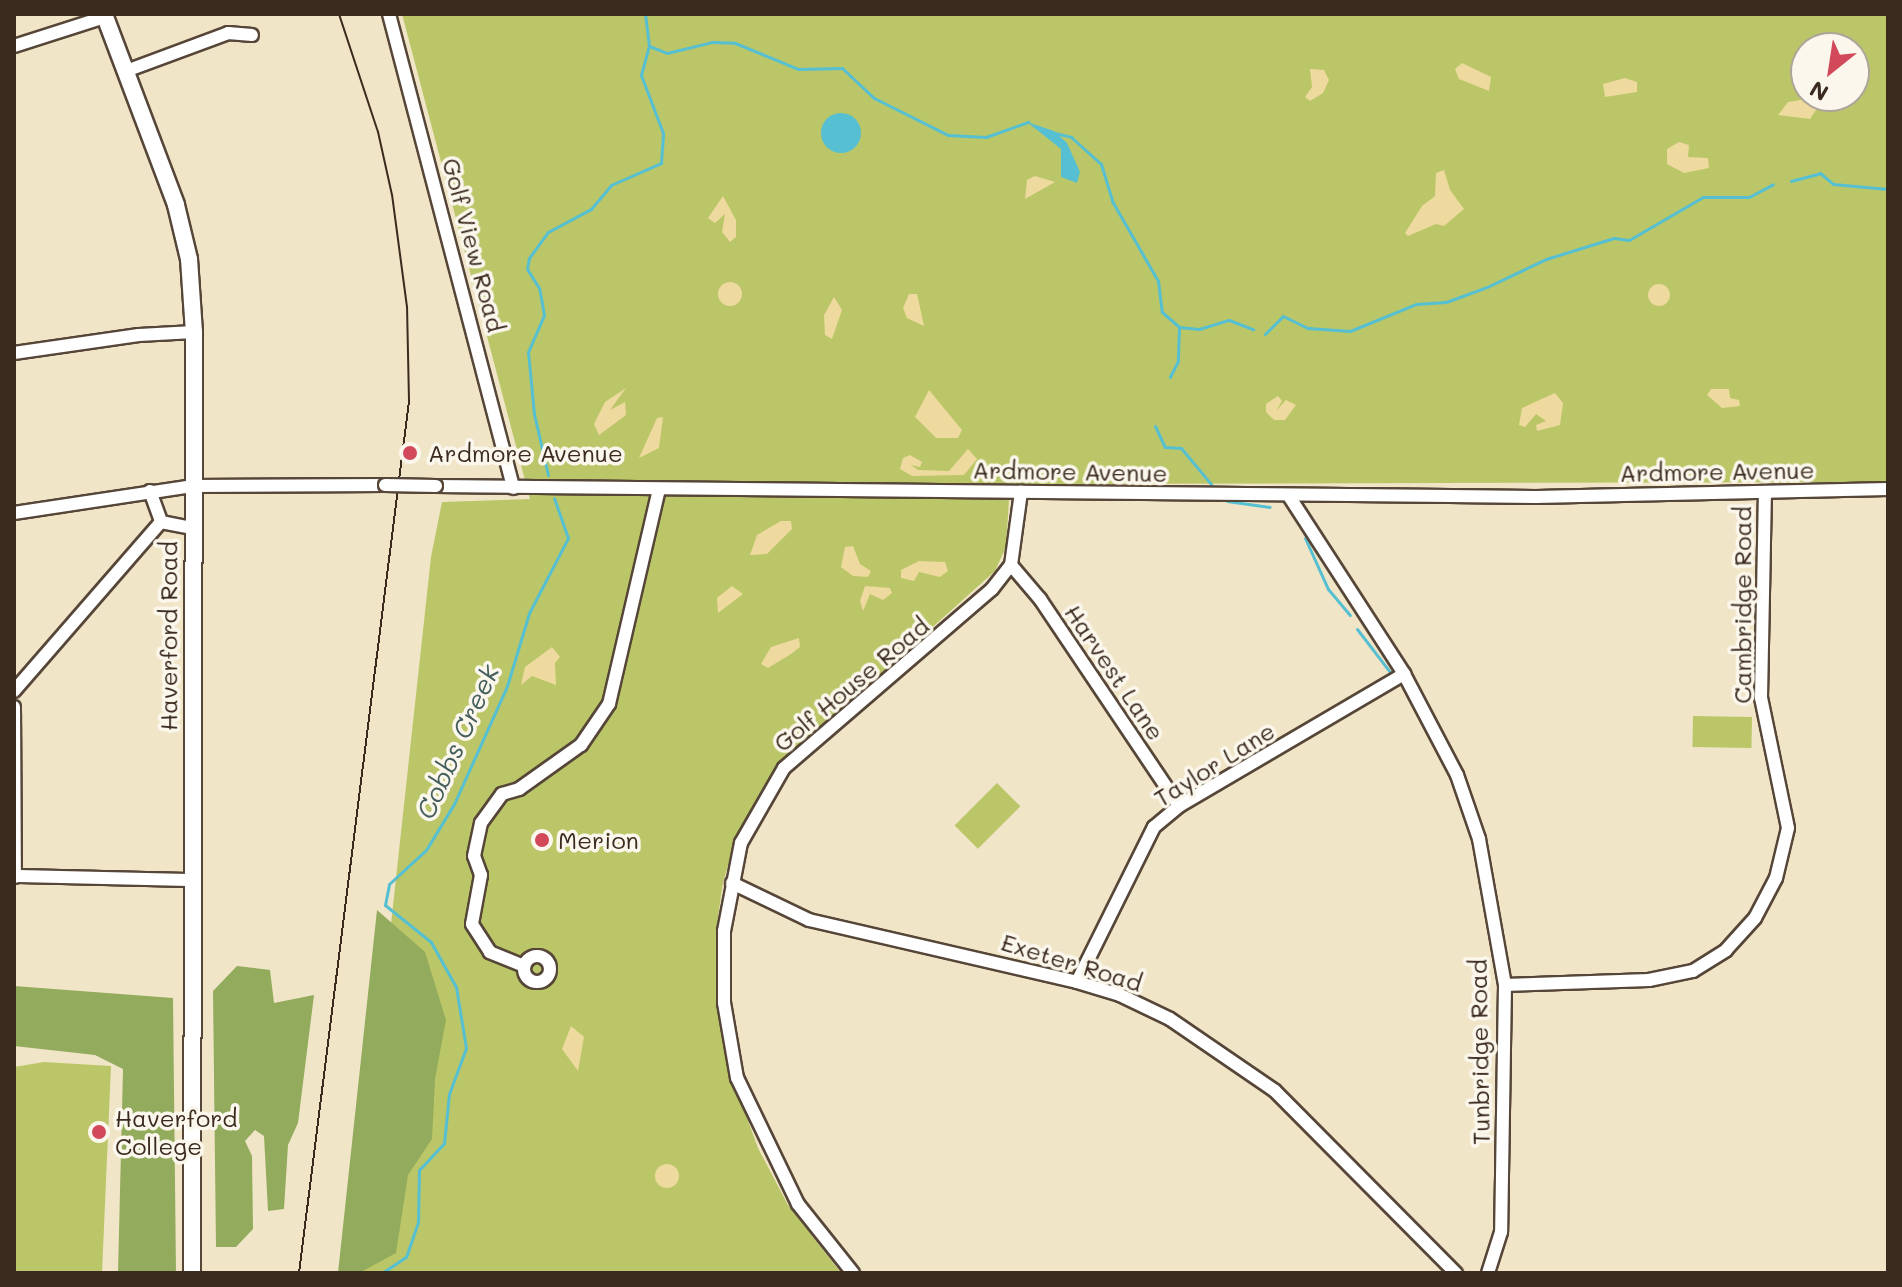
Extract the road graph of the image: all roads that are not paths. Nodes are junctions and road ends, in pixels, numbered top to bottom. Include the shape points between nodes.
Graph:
1 (389, 14) edge
2 (105, 15) edge
3 (252, 35) dead end
4 (14, 46) edge
5 (126, 71) junction
6 (194, 332) junction
7 (14, 353) edge
8 (192, 486) junction
9 (513, 488) junction
10 (659, 489) junction
11 (1888, 489) edge
12 (150, 491) junction
13 (1021, 492) junction
14 (1765, 492) junction
15 (1289, 496) junction
16 (14, 513) edge
17 (161, 522) junction
18 (192, 528) junction
19 (1011, 565) junction
20 (1404, 674) junction
21 (14, 691) edge
22 (14, 707) edge
23 (1179, 806) junction
24 (15, 876) edge
25 (193, 880) junction
26 (732, 883) junction
27 (524, 966) dead end
28 (1077, 982) junction
29 (1505, 985) junction
30 (192, 1273) edge
31 (853, 1273) edge
32 (1456, 1273) edge
33 (1488, 1273) edge

1 - 9 street, Golf View Road
2 - 4 street
2 - 5 main road, Haverford Road
3 - 5 street via 228,33
5 - 6 main road, Haverford Road via 176,205 189,259
6 - 7 street
6 - 8 main road, Haverford Road
8 - 9 street, Ardmore Avenue, bridge
8 - 12 street, Ardmore Avenue
8 - 18 main road, Haverford Road
9 - 10 street, Ardmore Avenue
10 - 13 street, Ardmore Avenue
10 - 27 street via 609,704 581,745 502,794 481,823 474,856 481,875 472,924 490,952
11 - 14 street, Ardmore Avenue
12 - 16 street, Ardmore Avenue
12 - 17 street
13 - 15 street, Ardmore Avenue
13 - 19 street
14 - 15 street, Ardmore Avenue
14 - 29 street, Cambridge Road via 1761,698 1788,828 1776,878 1736,939 1693,971 1649,980
15 - 20 street, Tunbridge Road
17 - 18 street
17 - 21 street
18 - 25 main road, Haverford Road
19 - 23 street, Harvest Lane via 1040,599
19 - 26 street, Golf House Road via 980,604 784,768 741,843
20 - 23 street, Taylor Lane
20 - 29 street, Tunbridge Road via 1457,775 1479,839
22 - 24 street
23 - 28 street, Taylor Lane via 1154,827
24 - 25 street
25 - 30 main road, Haverford Road
26 - 28 street, Exeter Road via 809,920
26 - 31 street, Golf House Road via 724,931 724,1003 737,1078 798,1204
28 - 32 street, Exeter Road via 1170,1019 1275,1091
29 - 33 street, Tunbridge Road via 1501,1232

